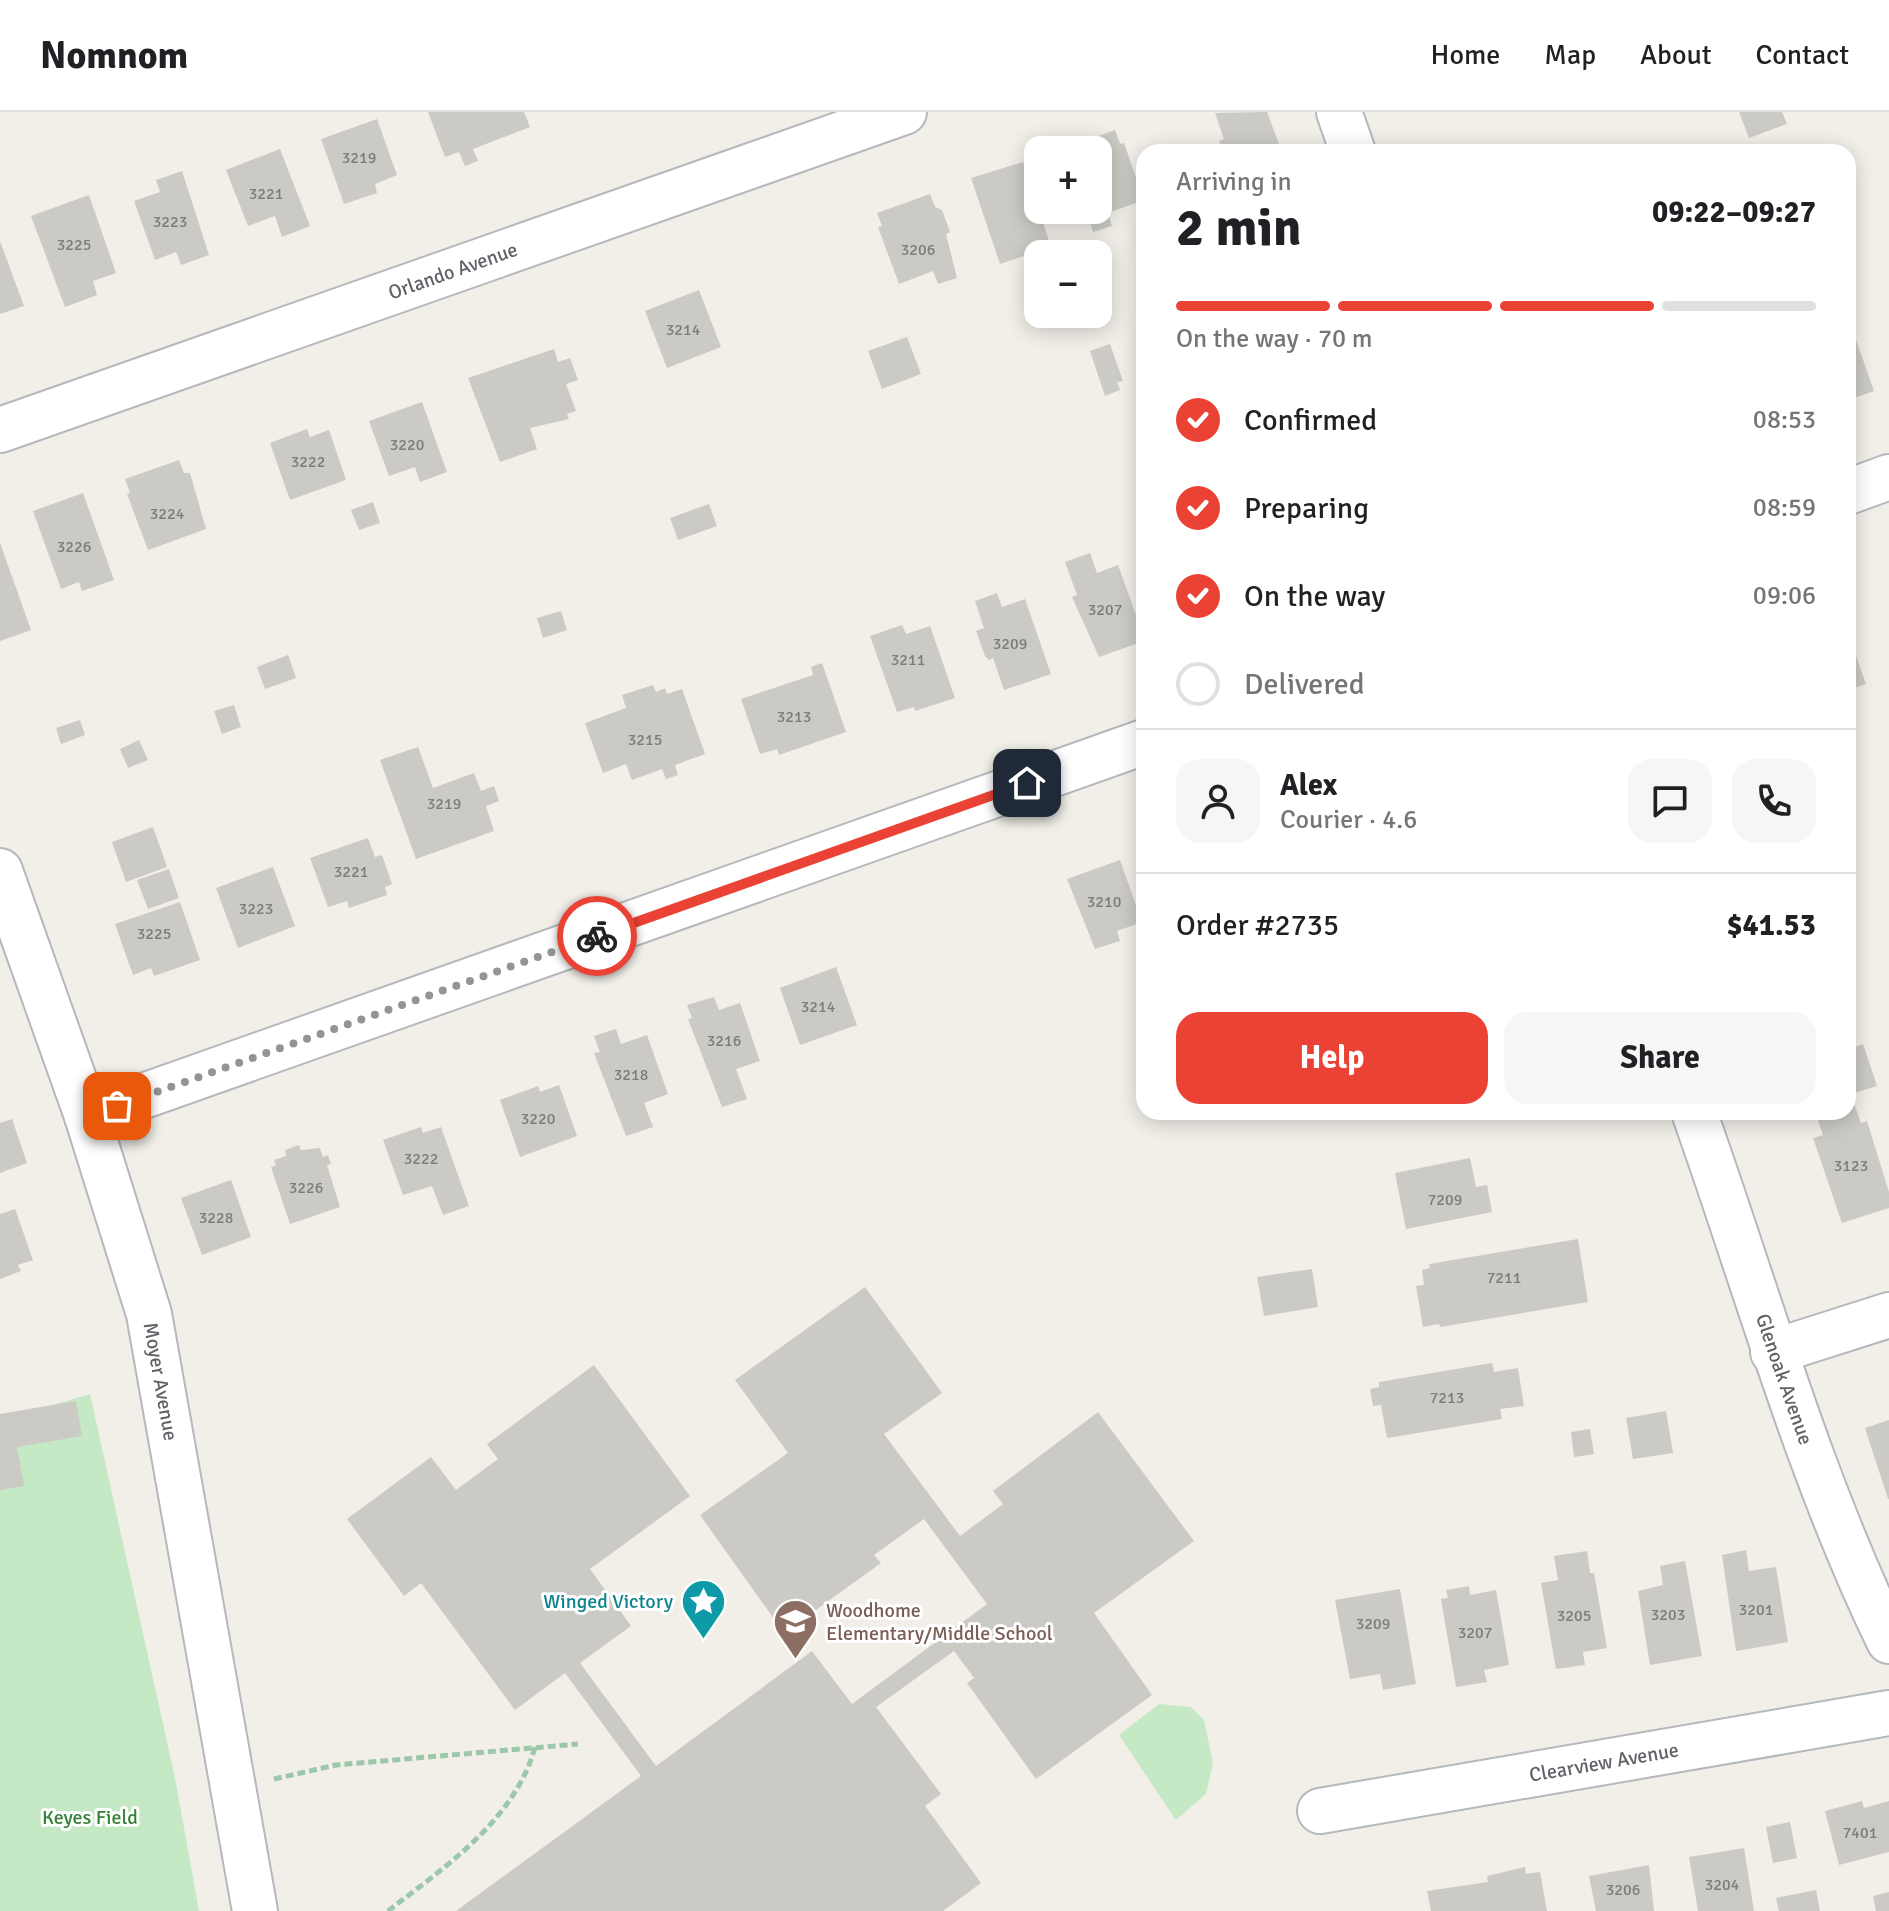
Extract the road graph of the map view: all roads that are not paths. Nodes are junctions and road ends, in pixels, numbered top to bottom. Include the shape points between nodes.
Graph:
1 (904, 112) edge
2 (1339, 112) edge
3 (1350, 144) edge
4 (0, 430) edge
5 (1889, 477) edge
6 (1856, 489) edge
7 (1136, 745) edge
8 (0, 871) edge
9 (87, 1116) junction
10 (1697, 1120) edge
11 (1889, 1315) edge
12 (1773, 1352) junction
13 (1889, 1641) edge
14 (1889, 1713) edge
15 (1320, 1811) dead end
16 (255, 1911) edge

1 - 4 street, Orlando Avenue
2 - 3 street
5 - 6 street
7 - 9 street
8 - 9 street, Moyer Avenue
9 - 16 street, Moyer Avenue via 149,1314
10 - 12 street, Glenoak Avenue
11 - 12 street
12 - 13 street, Glenoak Avenue via 1836,1522
14 - 15 street, Clearview Avenue

